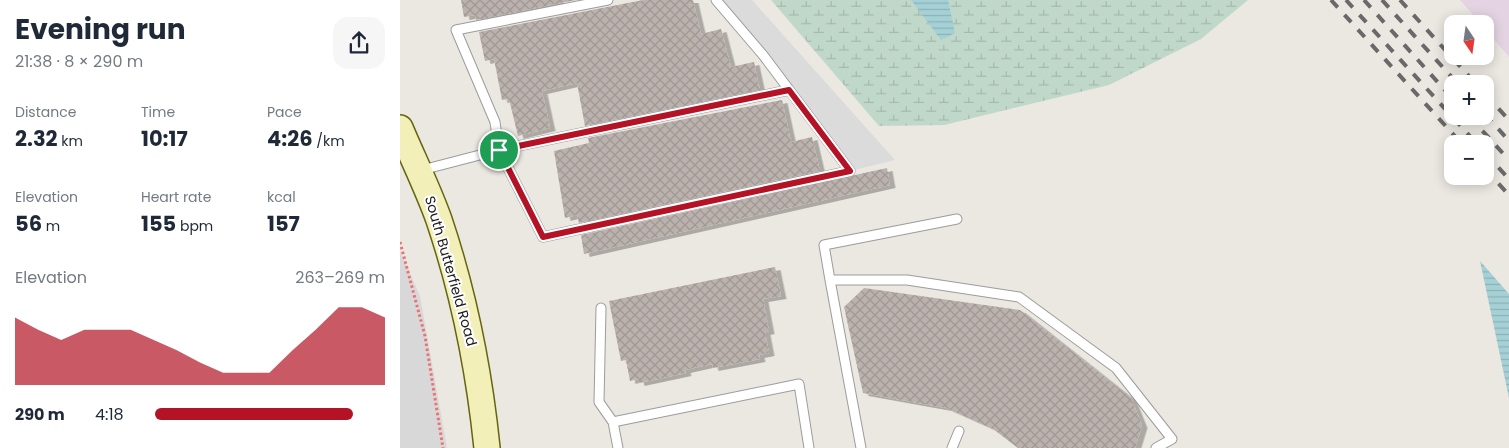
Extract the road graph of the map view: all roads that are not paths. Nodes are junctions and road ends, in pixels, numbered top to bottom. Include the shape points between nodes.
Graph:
1 (608, 0) edge
2 (716, 0) edge
3 (789, 90) junction
4 (400, 128) edge
5 (499, 150) junction
6 (419, 171) junction
7 (958, 219) dead end
8 (830, 280) junction
9 (601, 308) dead end
10 (613, 422) junction
11 (959, 431) dead end
12 (487, 448) edge
13 (618, 448) edge
14 (809, 448) edge
15 (861, 448) edge
16 (952, 448) edge
17 (1156, 448) edge

1 - 5 lane via 456,30 495,122
2 - 3 lane
3 - 5 lane
3 - 5 lane via 850,171 543,237
4 - 6 main road, South Butterfield Road
5 - 6 lane
6 - 12 main road, South Butterfield Road via 439,221 465,312
7 - 8 lane via 824,245
8 - 15 lane
8 - 17 lane via 907,280 1019,297 1116,368 1172,438
9 - 10 lane via 599,402
10 - 13 lane
10 - 14 lane via 799,384
11 - 16 lane

